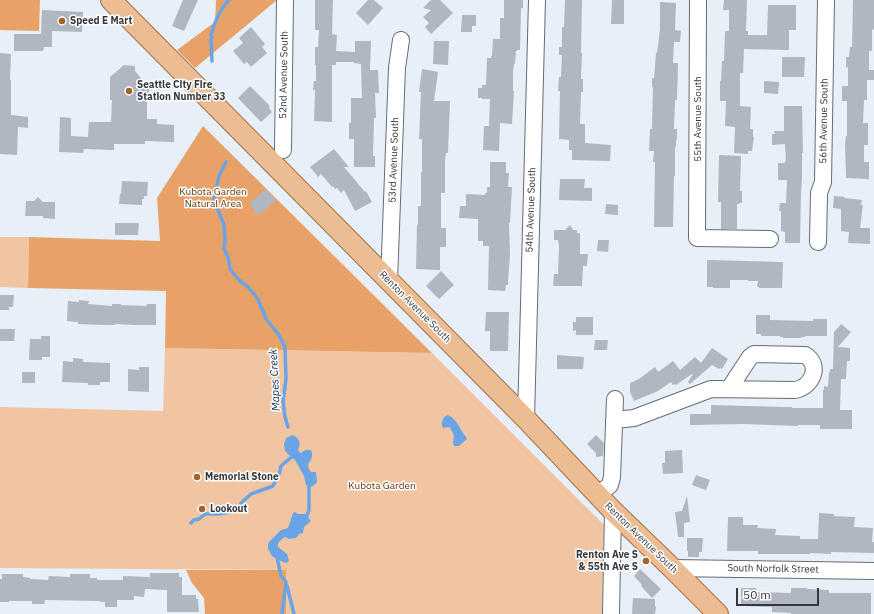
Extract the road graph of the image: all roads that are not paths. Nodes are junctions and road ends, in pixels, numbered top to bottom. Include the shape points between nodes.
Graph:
1 (111, 0) edge
2 (285, 0) edge
3 (537, 0) edge
4 (698, 0) edge
5 (826, 0) edge
6 (401, 40) dead end
7 (283, 150) dead end
8 (770, 239) dead end
9 (818, 242) dead end
10 (389, 281) junction
11 (729, 389) junction
12 (615, 399) dead end
13 (526, 419) junction
14 (614, 420) junction
15 (598, 495) junction
16 (613, 511) junction
17 (672, 568) junction
18 (874, 571) edge
19 (611, 614) edge
20 (718, 614) edge

1 - 10 main road, Renton Avenue South
2 - 7 street, 52nd Avenue South
3 - 13 street, 54th Avenue South
4 - 8 street, 55th Avenue South via 697,238
5 - 9 street, 56th Avenue South via 823,182 819,193
6 - 10 street, 53rd Avenue South via 397,68
10 - 13 main road, Renton Avenue South
11 - 11 street via 800,389 810,382 814,365 805,355 754,354
11 - 14 street via 705,390 634,418
12 - 14 street
13 - 15 main road, Renton Avenue South
14 - 15 street via 612,477 610,485
15 - 16 main road, Renton Avenue South
16 - 17 main road, Renton Avenue South
16 - 19 street
17 - 18 street, South Norfolk Street
17 - 20 main road, Renton Avenue South

